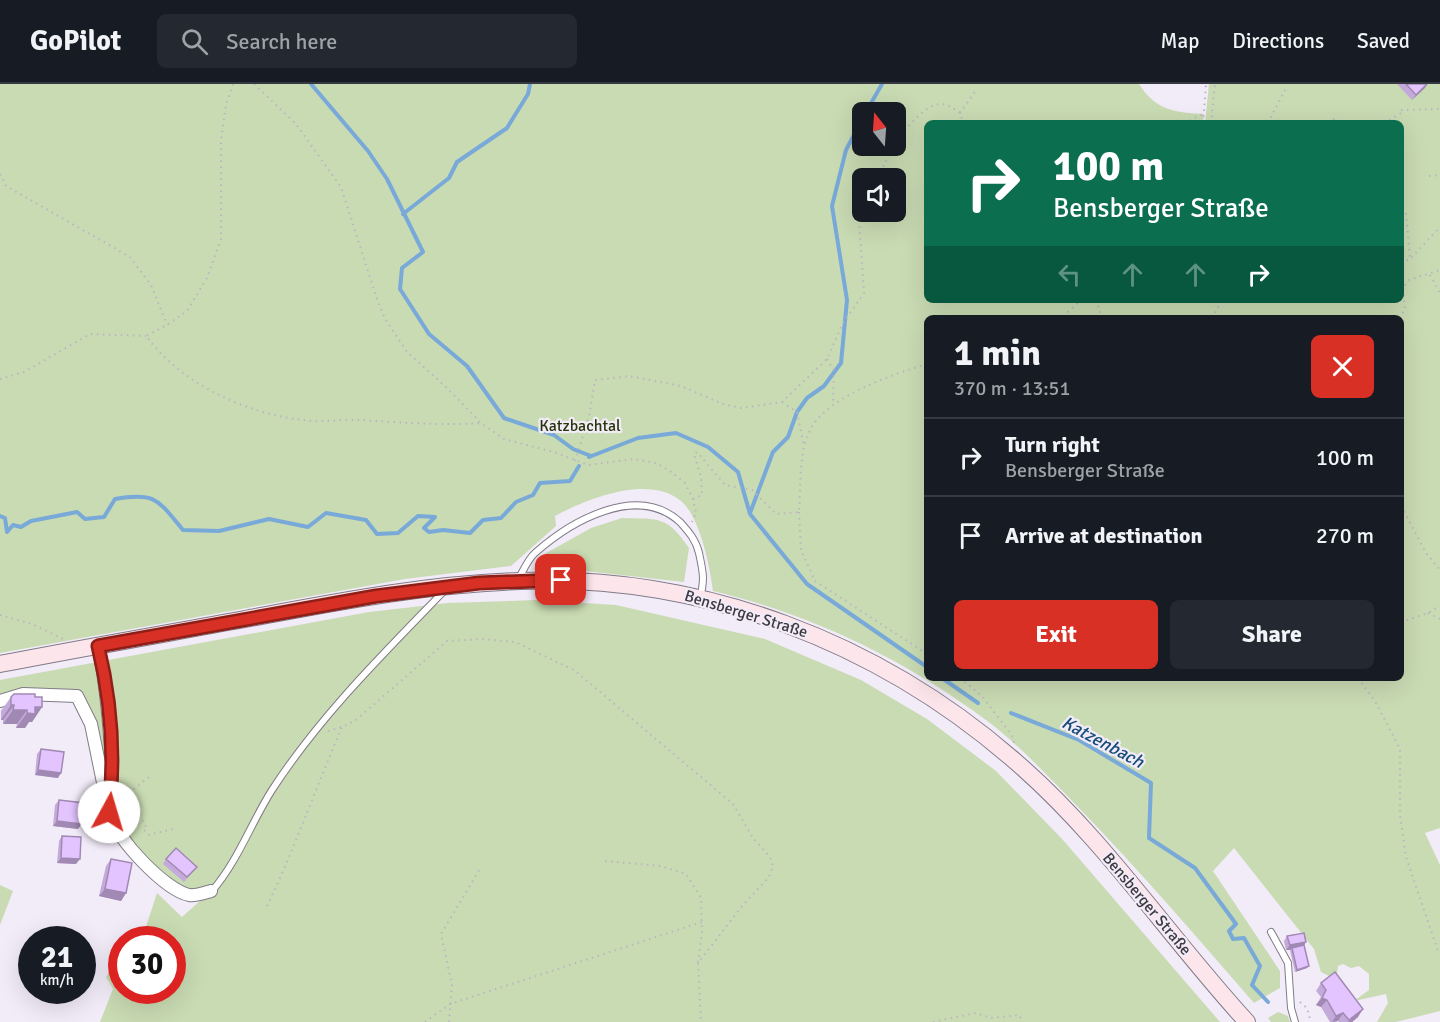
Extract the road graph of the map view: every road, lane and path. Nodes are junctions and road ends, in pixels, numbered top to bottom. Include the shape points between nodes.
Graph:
1 (233, 84) edge
2 (254, 84) edge
3 (1206, 84) edge
4 (1215, 84) edge
5 (1287, 86) dead end
6 (977, 89) dead end
7 (1440, 110) edge
8 (960, 113) junction
9 (1203, 113) junction
10 (1333, 119) dead end
11 (962, 120) edge
12 (1190, 120) edge
13 (1203, 120) edge
14 (1211, 120) edge
15 (1270, 120) edge
16 (1336, 120) edge
17 (1388, 120) edge
18 (882, 168) edge
19 (0, 174) edge
20 (1440, 175) edge
21 (1429, 176) dead end
22 (1406, 213) dead end
23 (859, 222) edge
24 (1440, 227) edge
25 (1410, 259) junction
26 (1404, 262) edge
27 (1440, 270) edge
28 (1429, 274) junction
29 (1404, 286) edge
30 (1440, 293) edge
31 (1404, 300) edge
32 (1078, 303) edge
33 (1067, 314) edge
34 (1402, 315) edge
35 (167, 325) junction
36 (146, 336) junction
37 (827, 359) junction
38 (924, 365) edge
39 (0, 379) edge
40 (782, 402) junction
41 (833, 404) junction
42 (481, 423) junction
43 (805, 450) junction
44 (575, 461) junction
45 (693, 499) junction
46 (799, 512) junction
47 (1404, 512) edge
48 (687, 530) junction
49 (1440, 570) edge
50 (518, 581) junction
51 (449, 586) junction
52 (700, 597) junction
53 (1440, 606) edge
54 (1428, 613) junction
55 (0, 615) edge
56 (1440, 619) edge
57 (1404, 621) edge
58 (98, 646) junction
59 (71, 651) junction
60 (924, 652) edge
61 (0, 664) edge
62 (964, 681) edge
63 (1360, 681) edge
64 (0, 702) edge
65 (342, 727) junction
66 (312, 734) junction
67 (1018, 764) junction
68 (149, 777) dead end
69 (109, 812) junction
70 (177, 828) dead end
71 (144, 831) dead end
72 (148, 835) dead end
73 (605, 861) dead end
74 (481, 867) dead end
75 (211, 891) joint
76 (267, 906) dead end
77 (702, 922) junction
78 (1271, 932) dead end
79 (1440, 951) edge
80 (698, 963) junction
81 (1290, 994) junction
82 (450, 1004) junction
83 (991, 1018) junction
84 (1244, 1018) edge
85 (425, 1022) edge
86 (449, 1022) edge
87 (701, 1022) edge
88 (933, 1022) edge
89 (990, 1022) edge
90 (1023, 1022) edge
91 (1295, 1022) edge
92 (1311, 1022) edge

1 - 35 path via 221,141 221,239 207,278 187,311
2 - 42 path via 296,124 341,187 385,319 407,352
3 - 9 path
4 - 14 path
5 - 15 path
6 - 8 path
7 - 17 path via 1402,111
8 - 11 path
8 - 18 path via 945,104 928,106 911,122
9 - 12 path
9 - 13 path
10 - 16 path
19 - 35 path via 6,186 130,257 151,285
20 - 21 path
22 - 25 path
23 - 37 path via 864,293 843,323
24 - 25 path
25 - 26 path
27 - 28 path
28 - 29 path via 1409,280
28 - 30 path
31 - 34 path via 1406,310
32 - 33 path
35 - 36 path
36 - 39 path via 90,334 24,372
36 - 42 path via 186,376 260,411 304,421
37 - 40 path
37 - 41 path via 834,371
38 - 41 path
40 - 43 path via 797,412
40 - 44 path via 741,408 681,386 629,376 595,380 589,417
41 - 43 path via 812,426
42 - 44 path via 504,439
43 - 46 path
44 - 45 path via 588,465 634,459 656,463 685,483
45 - 46 path via 702,495 694,454 697,452 725,485 752,490 776,514
45 - 48 path via 696,513
46 - 60 path via 801,550 815,581
47 - 49 path via 1425,553
48 - 50 lane via 672,515 639,506 595,514 533,554
48 - 52 lane via 696,542 705,579
50 - 51 main road, Bensberger Straße
50 - 52 main road, Bensberger Straße via 603,582
51 - 58 main road, Bensberger Straße
51 - 66 lane
52 - 67 main road, Bensberger Straße via 812,633 862,657 986,737
53 - 54 path
54 - 56 path
54 - 57 path
55 - 59 path via 50,631 63,639
58 - 59 main road, Bensberger Straße
58 - 69 street via 105,676 112,770
59 - 61 main road, Bensberger Straße
62 - 67 path via 982,696 1013,737
63 - 79 path via 1401,749 1400,815 1406,856
64 - 69 street via 23,694 76,696 91,724
65 - 66 path
65 - 76 path via 311,798 296,845
65 - 80 path via 381,700 447,641 515,642 574,670 733,804 753,838 770,857 773,866 769,877
66 - 75 lane via 272,790 227,874
67 - 84 main road, Bensberger Straße via 1081,827
68 - 71 path via 132,790 132,800 147,829
69 - 75 street via 122,837 171,887 188,895
70 - 72 path
73 - 77 path via 661,866 686,874 701,898
74 - 82 path via 441,934 449,969
77 - 80 path
77 - 82 path
78 - 81 lane via 1288,963
80 - 87 path
81 - 91 lane
81 - 92 path via 1307,1008
82 - 85 path
82 - 86 path
83 - 88 path via 976,1012
83 - 89 path
83 - 90 path via 1019,1015

